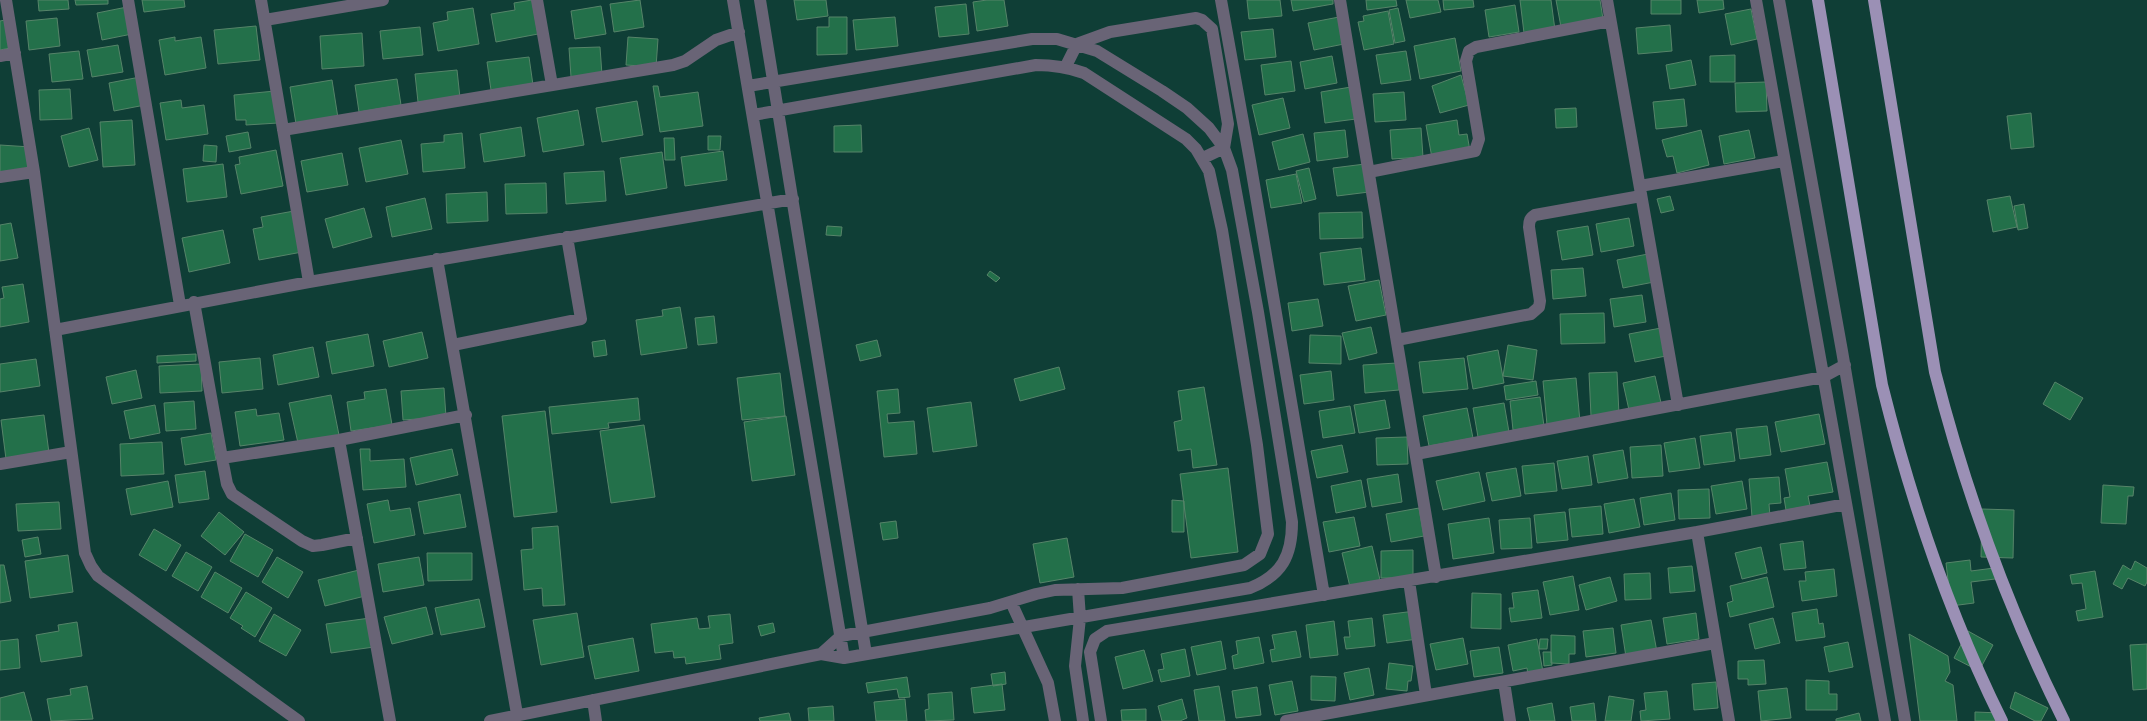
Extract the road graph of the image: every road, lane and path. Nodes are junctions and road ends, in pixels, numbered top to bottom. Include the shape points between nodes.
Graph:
1 (6, 0) edge
2 (128, 0) edge
3 (261, 0) edge
4 (383, 0) edge
5 (537, 0) edge
6 (733, 0) edge
7 (760, 0) edge
8 (1221, 0) edge
9 (1340, 0) edge
10 (1607, 0) edge
11 (1756, 0) edge
12 (1779, 0) edge
13 (1818, 0) edge
14 (1874, 0) edge
15 (265, 20) junction
16 (1610, 21) junction
17 (739, 32) junction
18 (1077, 44) junction
19 (15, 53) junction
20 (0, 56) edge
21 (1066, 66) junction
22 (774, 82) junction
23 (552, 85) junction
24 (748, 86) junction
25 (779, 110) junction
26 (753, 115) junction
27 (284, 130) junction
28 (1224, 148) junction
29 (1203, 158) junction
30 (1784, 161) junction
31 (34, 172) junction
32 (1369, 172) junction
33 (0, 177) edge
34 (1640, 191) junction
35 (1814, 195) junction
36 (1791, 199) junction
37 (793, 200) junction
38 (766, 204) junction
39 (567, 237) junction
40 (437, 259) junction
41 (309, 282) junction
42 (194, 302) junction
43 (180, 305) junction
44 (54, 330) junction
45 (1397, 340) junction
46 (453, 345) junction
47 (1845, 365) junction
48 (1823, 378) junction
49 (1678, 405) junction
50 (466, 415) junction
51 (339, 440) junction
52 (1279, 442) junction
53 (1257, 445) junction
54 (71, 452) junction
55 (1416, 454) junction
56 (222, 458) junction
57 (0, 464) edge
58 (1846, 504) junction
59 (1697, 532) junction
60 (1314, 536) junction
61 (357, 538) junction
62 (1292, 539) junction
63 (1436, 577) junction
64 (1409, 581) junction
65 (1078, 589) junction
66 (1222, 593) junction
67 (1324, 595) junction
68 (1011, 602) junction
69 (1224, 611) junction
70 (1080, 618) junction
71 (1022, 628) junction
72 (862, 632) junction
73 (841, 636) junction
74 (1715, 643) junction
75 (821, 654) junction
76 (866, 654) junction
77 (844, 658) junction
78 (1504, 682) junction
79 (1426, 696) junction
80 (593, 700) junction
81 (517, 714) junction
82 (1336, 716) edge
83 (300, 721) edge
84 (390, 721) edge
85 (490, 721) edge
86 (596, 721) edge
87 (1055, 721) edge
88 (1083, 721) edge
89 (1101, 721) edge
90 (1286, 721) edge
91 (1510, 721) edge
92 (1729, 721) edge
93 (1885, 721) edge
94 (1905, 721) edge
95 (2002, 721) edge
96 (2064, 721) edge

1 - 19 street
2 - 43 street
3 - 15 street
4 - 15 street
5 - 23 street
6 - 17 street
7 - 22 street
8 - 60 street
9 - 32 street
10 - 16 street
11 - 30 street
12 - 35 street
13 - 95 main road via 1888,412 1928,545 1969,649
14 - 96 main road via 1935,372 1967,484 2000,577
15 - 27 street
16 - 32 street via 1469,50 1466,61 1479,140 1474,151
16 - 34 street
17 - 23 street via 716,40 685,61 672,65
17 - 24 street
18 - 21 street
18 - 22 street via 1032,39
18 - 28 street via 1097,52 1187,108 1209,128
18 - 28 street via 1120,30 1196,18 1208,24 1212,29 1228,124
19 - 20 street
19 - 31 street
21 - 25 street via 1036,65
21 - 29 street via 1084,73 1186,139
22 - 24 street
22 - 25 street
23 - 27 street
24 - 26 street
25 - 26 street
25 - 37 street
26 - 38 street
27 - 41 street
28 - 29 street
28 - 52 street via 1232,170
29 - 53 street via 1222,230
30 - 34 street
30 - 36 street
31 - 33 street
31 - 44 street
32 - 45 street
34 - 45 street via 1532,217 1529,227 1540,301 1536,311
34 - 49 street
35 - 36 street
35 - 47 street
36 - 48 street
37 - 38 street
37 - 72 street
38 - 39 street
38 - 73 street
39 - 40 street
39 - 46 street via 581,319
40 - 41 street
40 - 46 street
41 - 42 street
42 - 43 street
42 - 56 street
43 - 44 street
44 - 54 street
45 - 55 street
46 - 50 street
47 - 48 street
47 - 94 street
48 - 49 street
48 - 58 street
49 - 55 street
50 - 51 street
50 - 81 street
51 - 56 street
51 - 61 street
52 - 53 street
52 - 62 street
53 - 65 street via 1268,534 1260,554 1252,561 1122,588
54 - 57 street
54 - 83 street via 85,553 98,576
55 - 63 street
56 - 61 street via 232,494 302,541 313,546
58 - 59 street
58 - 93 street
59 - 63 street
59 - 74 street
60 - 62 street
60 - 67 street
61 - 84 street
62 - 66 street via 1278,571 1267,582
63 - 64 street
64 - 67 street
64 - 79 street
65 - 68 street via 1036,594
65 - 70 street
66 - 69 street
66 - 70 street
67 - 69 street
68 - 71 street
68 - 72 street
69 - 89 street via 1118,628 1100,634 1090,652
70 - 71 street
70 - 88 street via 1075,666
71 - 76 street
71 - 87 street via 1048,683
72 - 73 street
72 - 76 street
73 - 75 street
73 - 77 street
74 - 78 street
74 - 92 street
75 - 77 street
75 - 80 street
76 - 77 street
78 - 79 street
78 - 91 street
79 - 82 street
80 - 81 street
80 - 86 street
81 - 85 street
82 - 90 street

